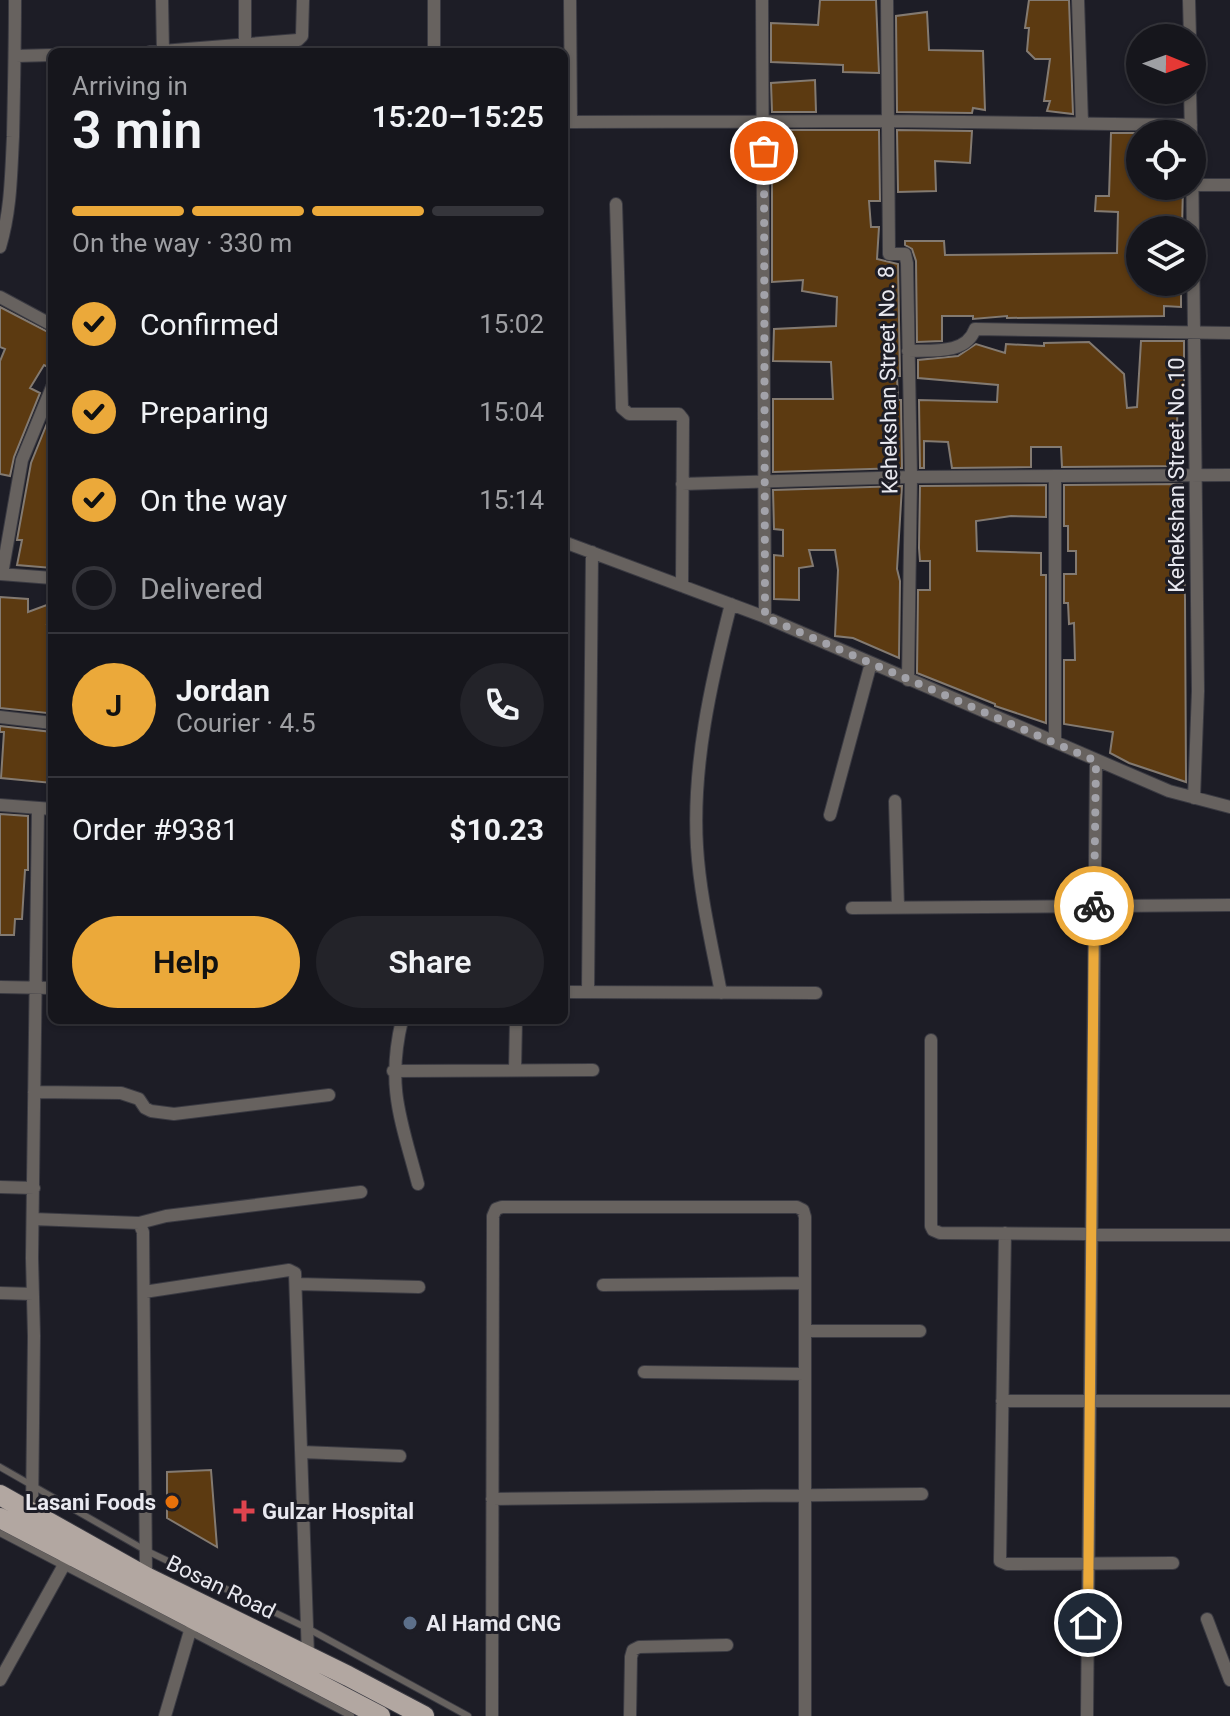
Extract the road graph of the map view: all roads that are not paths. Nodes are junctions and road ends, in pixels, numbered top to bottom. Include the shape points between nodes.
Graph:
1 (15, 0) edge
2 (162, 0) edge
3 (245, 0) edge
4 (303, 0) edge
5 (434, 0) edge
6 (570, 0) edge
7 (762, 0) edge
8 (887, 0) edge
9 (1078, 0) edge
10 (1189, 0) edge
11 (1190, 24) edge
12 (0, 39) edge
13 (16, 39) junction
14 (163, 48) edge
15 (245, 48) edge
16 (434, 48) edge
17 (48, 55) edge
18 (16, 56) junction
19 (764, 121) junction
20 (889, 121) junction
21 (568, 122) edge
22 (1082, 123) junction
23 (1126, 126) edge
24 (1206, 185) edge
25 (1230, 185) edge
26 (1194, 200) edge
27 (616, 204) dead end
28 (0, 247) edge
29 (0, 297) edge
30 (48, 323) edge
31 (1195, 333) junction
32 (1230, 333) edge
33 (908, 351) junction
34 (48, 397) edge
35 (1195, 475) junction
36 (1230, 475) edge
37 (1055, 476) junction
38 (911, 477) junction
39 (765, 481) junction
40 (682, 484) junction
41 (0, 493) edge
42 (14, 495) junction
43 (568, 543) edge
44 (592, 552) junction
45 (1, 574) edge
46 (48, 578) edge
47 (682, 586) junction
48 (731, 604) junction
49 (765, 617) junction
50 (871, 663) junction
51 (908, 680) junction
52 (0, 717) edge
53 (48, 723) edge
54 (1055, 742) junction
55 (1096, 761) junction
56 (1194, 798) junction
57 (895, 801) dead end
58 (0, 805) edge
59 (1230, 807) edge
60 (45, 808) edge
61 (830, 815) dead end
62 (1230, 905) edge
63 (1094, 906) junction
64 (898, 907) junction
65 (852, 908) dead end
66 (0, 987) edge
67 (36, 988) junction
68 (48, 988) edge
69 (568, 992) edge
70 (588, 992) junction
71 (721, 993) junction
72 (816, 993) dead end
73 (401, 1024) edge
74 (516, 1024) edge
75 (931, 1040) dead end
76 (515, 1070) junction
77 (593, 1070) dead end
78 (393, 1071) junction
79 (34, 1092) junction
80 (329, 1095) dead end
81 (418, 1184) dead end
82 (0, 1187) edge
83 (34, 1188) junction
84 (361, 1192) dead end
85 (33, 1219) junction
86 (139, 1223) junction
87 (1005, 1233) junction
88 (1091, 1234) junction
89 (1230, 1235) edge
90 (805, 1283) junction
91 (297, 1284) junction
92 (603, 1285) dead end
93 (419, 1287) dead end
94 (144, 1292) junction
95 (0, 1293) edge
96 (33, 1294) junction
97 (805, 1331) junction
98 (920, 1331) dead end
99 (644, 1372) dead end
100 (805, 1374) junction
101 (1002, 1401) junction
102 (1090, 1401) junction
103 (1230, 1401) edge
104 (302, 1452) junction
105 (400, 1456) dead end
106 (0, 1467) edge
107 (33, 1484) junction
108 (922, 1494) dead end
109 (0, 1495) edge
110 (805, 1495) junction
111 (492, 1499) junction
112 (32, 1512) junction
113 (0, 1518) edge
114 (0, 1533) edge
115 (145, 1550) junction
116 (66, 1561) junction
117 (1088, 1562) junction
118 (1173, 1563) dead end
119 (146, 1577) junction
120 (1207, 1619) dead end
121 (307, 1628) junction
122 (190, 1631) junction
123 (727, 1645) dead end
124 (308, 1656) junction
125 (0, 1680) edge
126 (1230, 1680) edge
127 (394, 1708) edge
128 (165, 1716) edge
129 (351, 1716) edge
130 (380, 1716) edge
131 (424, 1716) edge
132 (468, 1716) edge
133 (492, 1716) edge
134 (630, 1716) edge
135 (805, 1716) edge
136 (1087, 1716) edge

1 - 13 street
2 - 14 street
3 - 15 street
4 - 15 street via 298,40
5 - 16 street
6 - 21 street
7 - 19 street
8 - 20 street, Kehekshan Street No. 8
9 - 22 street
10 - 11 street
12 - 13 street
13 - 18 street
17 - 18 street
18 - 28 street via 12,181
19 - 20 street
19 - 21 street
19 - 39 street
20 - 22 street
20 - 33 street, Kehekshan Street No. 8 via 889,254 905,254 907,263
22 - 23 street
24 - 25 street
26 - 31 street, Kehekshan Street No.10
27 - 40 street via 621,402 629,414 681,415
29 - 30 street
31 - 32 street
31 - 33 street via 975,329 954,348
31 - 35 street, Kehekshan Street No.10
33 - 38 street, Kehekshan Street No. 8
34 - 42 street
35 - 36 street
35 - 37 street
35 - 56 street, Kehekshan Street No.10
37 - 38 street
37 - 54 street
38 - 39 street
38 - 51 street, Kehekshan Street No. 8
39 - 40 street
39 - 49 street
40 - 47 street
41 - 42 street
42 - 45 street
43 - 44 street
44 - 47 street
44 - 70 street
45 - 46 street
47 - 48 street
48 - 49 street
48 - 71 street via 709,703 697,798 702,896
49 - 50 street
50 - 51 street
50 - 61 street
51 - 54 street
52 - 53 street
54 - 55 street
55 - 56 street
55 - 63 street
56 - 59 street
57 - 64 street
58 - 60 street
60 - 67 street
62 - 63 street
63 - 64 street
63 - 88 street
64 - 65 street
66 - 67 street
67 - 68 street
67 - 79 street
69 - 70 street
70 - 71 street
71 - 72 street
73 - 78 street
74 - 76 street
75 - 87 street via 931,1226 940,1233
76 - 77 street
76 - 78 street
78 - 81 street via 395,1100
79 - 80 street via 121,1093 139,1099 151,1111 174,1114
79 - 83 street
82 - 83 street
83 - 85 street
84 - 86 street
85 - 86 street
85 - 96 street
86 - 94 street
87 - 88 street
87 - 101 street
88 - 89 street
88 - 102 street
90 - 92 street
90 - 97 street
90 - 111 street via 805,1217 797,1207 496,1209
91 - 93 street
91 - 94 street via 289,1270
91 - 104 street
94 - 115 street
95 - 96 street
96 - 107 street
97 - 98 street
97 - 100 street
99 - 100 street
100 - 110 street
101 - 102 street
101 - 117 street via 1000,1561
102 - 103 street
102 - 117 street
104 - 105 street
104 - 121 street
106 - 107 lane
107 - 112 street
107 - 115 lane
108 - 110 street
109 - 112 main road, Bosan Road
110 - 111 street
110 - 135 street
111 - 133 street
112 - 119 main road, Bosan Road
113 - 116 main road, Bosan Road
114 - 116 lane
115 - 119 street
115 - 121 lane
116 - 122 lane
116 - 125 street
116 - 130 main road, Bosan Road
117 - 118 street
117 - 136 street
119 - 124 main road, Bosan Road
120 - 126 street
121 - 124 street
121 - 132 lane
122 - 128 street
122 - 129 lane
123 - 134 street via 633,1650
124 - 127 main road, Bosan Road
127 - 131 main road, Bosan Road

